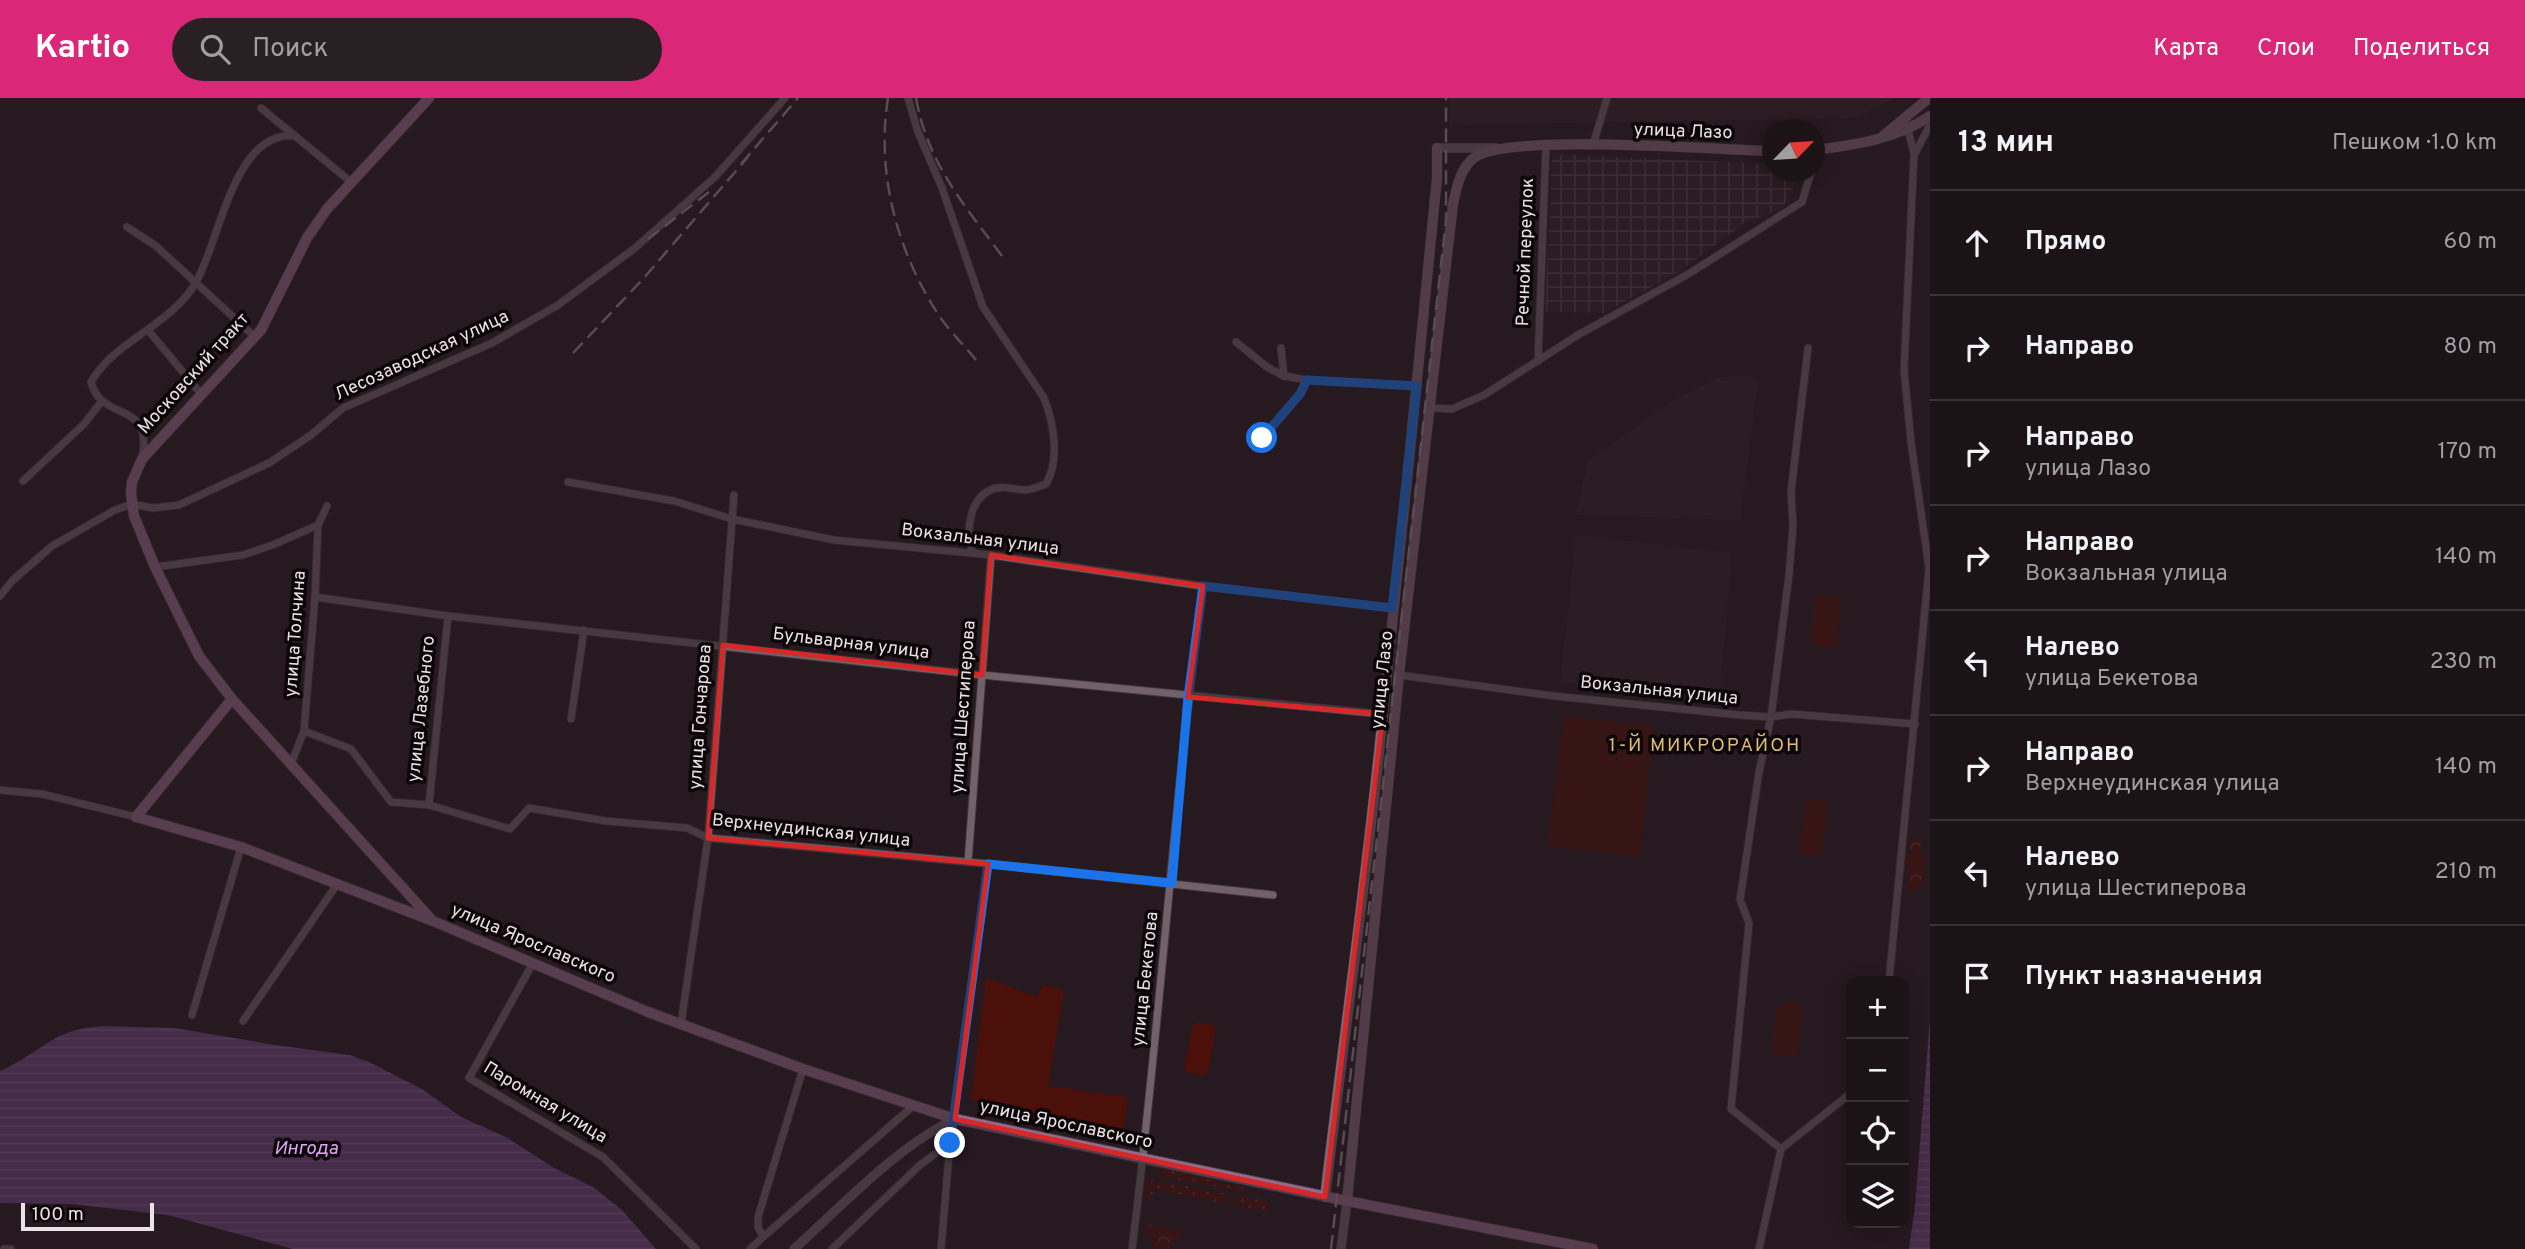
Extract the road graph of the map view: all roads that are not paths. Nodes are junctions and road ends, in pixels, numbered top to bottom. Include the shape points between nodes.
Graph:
1 (429, 98) edge
2 (785, 98) edge
3 (908, 98) edge
4 (1607, 98) edge
5 (1929, 98) edge
6 (261, 108) dead end
7 (1930, 116) edge
8 (1904, 119) junction
9 (1930, 125) edge
10 (1909, 130) junction
11 (295, 136) junction
12 (1881, 138) junction
13 (1546, 145) junction
14 (1593, 145) junction
15 (1437, 148) joint
16 (1502, 148) junction
17 (1825, 149) edge
18 (1762, 151) edge
19 (1914, 154) junction
20 (351, 182) junction
21 (1808, 182) edge
22 (127, 227) dead end
23 (196, 282) junction
24 (148, 330) junction
25 (255, 337) junction
26 (1236, 342) dead end
27 (1282, 348) dead end
28 (1808, 348) dead end
29 (1538, 361) junction
30 (1284, 376) junction
31 (1307, 380) junction
32 (1417, 386) junction
33 (201, 394) junction
34 (102, 401) junction
35 (1430, 408) junction
36 (1262, 438) dead end
37 (142, 459) junction
38 (23, 481) dead end
39 (568, 482) dead end
40 (734, 495) dead end
41 (132, 504) junction
42 (327, 506) dead end
43 (732, 519) junction
44 (318, 525) junction
45 (973, 553) junction
46 (991, 555) junction
47 (155, 567) junction
48 (1203, 586) junction
49 (0, 596) edge
50 (315, 597) junction
51 (1392, 608) junction
52 (447, 616) junction
53 (584, 630) junction
54 (723, 645) junction
55 (982, 675) junction
56 (1399, 675) junction
57 (1188, 697) junction
58 (232, 699) junction
59 (1383, 714) junction
60 (1771, 717) junction
61 (571, 719) dead end
62 (1915, 724) junction
63 (304, 732) junction
64 (291, 764) junction
65 (0, 790) edge
66 (429, 805) junction
67 (136, 817) junction
68 (708, 838) junction
69 (242, 847) junction
70 (968, 862) junction
71 (988, 864) junction
72 (338, 883) junction
73 (1172, 883) junction
74 (1273, 895) dead end
75 (433, 921) junction
76 (533, 963) junction
77 (1890, 976) edge
78 (192, 1015) dead end
79 (243, 1021) dead end
80 (681, 1024) junction
81 (803, 1069) junction
82 (1846, 1097) edge
83 (913, 1106) junction
84 (955, 1119) junction
85 (950, 1143) junction
86 (1781, 1149) junction
87 (1143, 1159) junction
88 (1325, 1197) junction
89 (1347, 1201) junction
90 (763, 1237) junction
91 (4, 1249) edge
92 (11, 1249) edge
93 (696, 1249) edge
94 (750, 1249) edge
95 (794, 1249) edge
96 (832, 1249) edge
97 (941, 1249) edge
98 (1132, 1249) edge
99 (1341, 1249) edge
100 (1593, 1249) edge
101 (1759, 1249) edge

1 - 20 main road, Московский тракт
2 - 41 street, Лесозаводская улица via 715,177 635,248 558,305 492,342 343,408 269,463 178,505 153,508
3 - 45 street via 983,307 1044,398 1053,432 1054,471 1046,484 1026,490 1000,487 987,491 978,502 968,524
4 - 14 street
5 - 8 main road
6 - 11 street
7 - 10 main road
8 - 10 street
8 - 12 main road
9 - 19 street
10 - 12 main road
10 - 19 street
11 - 20 street
11 - 23 street via 282,134 253,153 228,199
12 - 17 main road
13 - 14 main road, улица Лазо
13 - 16 main road, улица Лазо
13 - 29 street, Речной переулок
14 - 18 main road, улица Лазо
15 - 16 street
15 - 32 main road, улица Лазо
16 - 35 main road, улица Лазо via 1476,157 1458,181
19 - 62 street via 1904,370 1929,568
20 - 25 main road, Московский тракт via 307,239
21 - 29 street via 1802,202
22 - 23 street
23 - 24 street
23 - 25 street
24 - 33 street
24 - 34 street via 100,366 91,382
25 - 33 main road, Московский тракт
26 - 30 street
27 - 30 street
28 - 60 street via 1791,492 1789,575
29 - 35 street via 1474,400 1452,409
30 - 31 street
31 - 32 street
31 - 36 street
32 - 51 main road, улица Лазо
33 - 37 main road, Московский тракт
34 - 37 street via 141,424
34 - 38 street
35 - 56 main road, улица Лазо
37 - 41 main road, Московский тракт via 132,482
39 - 43 street, Вокзальная улица via 674,500
40 - 43 street, улица Гончарова
41 - 47 main road, Московский тракт
41 - 49 street, Лесозаводская улица via 52,546
42 - 44 street, улица Толчина
43 - 45 street, Вокзальная улица via 834,540
43 - 54 street, улица Гончарова
44 - 47 street via 243,555
44 - 50 street, улица Толчина
45 - 46 street, Вокзальная улица
46 - 48 street, Вокзальная улица
46 - 55 street, улица Шестиперова
47 - 58 main road, Московский тракт via 190,640
48 - 51 street, Вокзальная улица
48 - 57 street, улица Бекетова
50 - 52 street, Бульварная улица
50 - 63 street, улица Толчина
51 - 59 main road, улица Лазо
52 - 53 street, Бульварная улица
52 - 66 street, улица Лазебного
53 - 54 street, Бульварная улица
53 - 61 street
54 - 55 street, Бульварная улица
54 - 68 street, улица Гончарова
55 - 57 street, Бульварная улица
55 - 70 street, улица Шестиперова
56 - 60 street, Вокзальная улица
56 - 89 main road, улица Лазо
57 - 59 street, Бульварная улица
57 - 73 street, улица Бекетова
58 - 64 main road, улица Ярославского
58 - 67 main road
59 - 88 main road, улица Лазо
60 - 62 street, Вокзальная улица via 1791,714
60 - 86 street via 1740,900 1749,923 1731,1109
62 - 77 street
63 - 64 street, улица Толчина
63 - 66 street, Верхнеудинская улица via 351,749 391,802
64 - 75 main road, улица Ярославского
65 - 67 street via 42,794
66 - 68 street, Верхнеудинская улица via 510,828 530,808 687,828
67 - 69 main road, улица Ярославского
68 - 70 street, Верхнеудинская улица
68 - 80 street, улица Гончарова
69 - 72 main road, улица Ярославского
69 - 78 street
70 - 71 street, Верхнеудинская улица
71 - 73 street, Верхнеудинская улица
71 - 84 street
72 - 75 main road, улица Ярославского
72 - 79 street
73 - 74 street, Верхнеудинская улица
73 - 87 street, улица Бекетова
75 - 76 main road, улица Ярославского
76 - 80 main road, улица Ярославского
76 - 93 street, Паромная улица via 469,1078 603,1157
80 - 81 main road, улица Ярославского
81 - 83 main road, улица Ярославского
81 - 90 street via 758,1217
82 - 86 street
83 - 84 main road, улица Ярославского
83 - 90 street
84 - 85 street
84 - 87 main road, улица Ярославского
84 - 95 street via 907,1148
85 - 96 street via 920,1165
85 - 97 street
86 - 101 street
87 - 88 main road, улица Ярославского
87 - 98 street, улица Бекетова
88 - 89 main road, улица Ярославского
89 - 99 street, улица Лазо
89 - 100 main road, улица Ярославского
90 - 94 street
91 - 92 street

